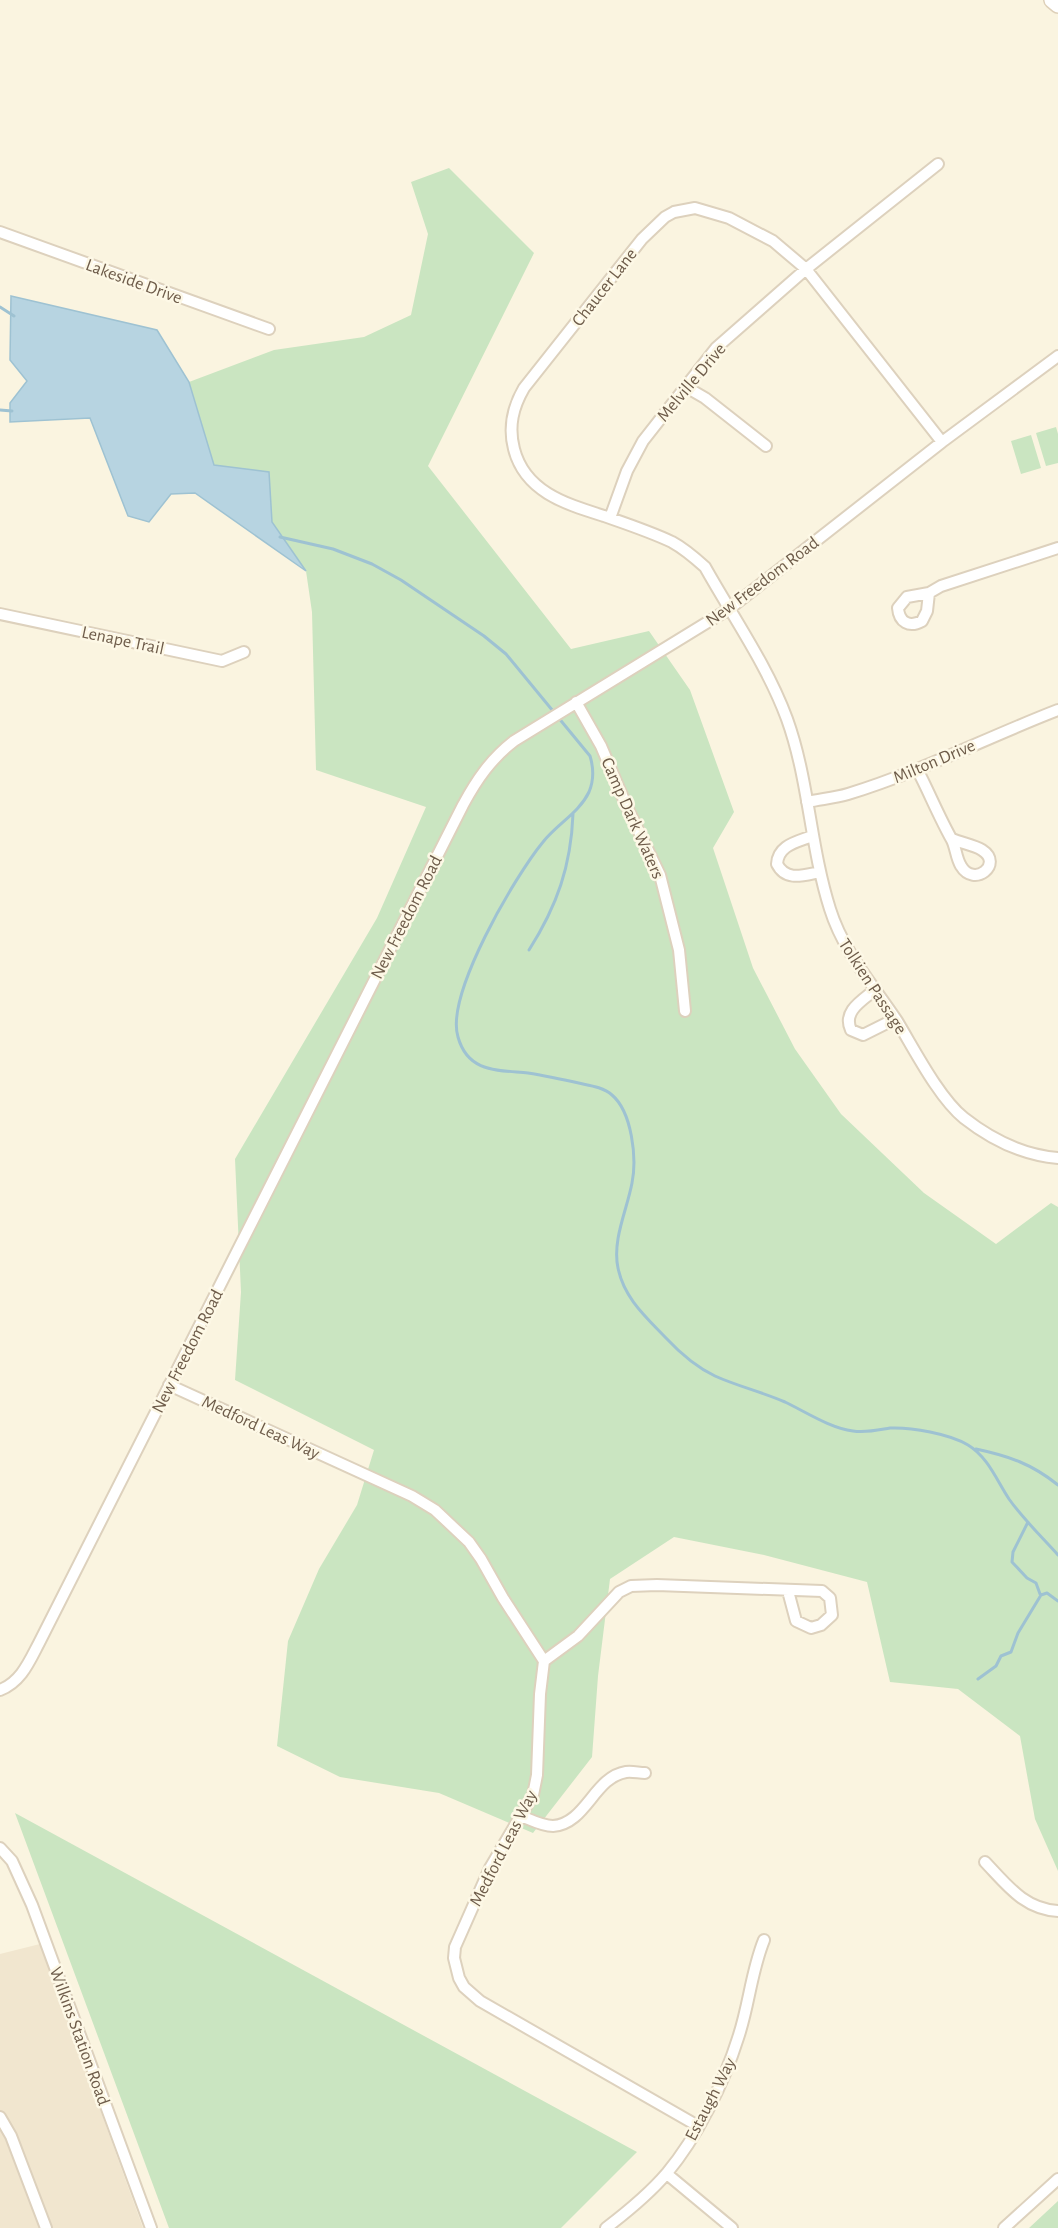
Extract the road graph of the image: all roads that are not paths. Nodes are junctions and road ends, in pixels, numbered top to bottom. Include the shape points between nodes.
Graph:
1 (1053, 0) edge
2 (1058, 5) edge
3 (938, 164) dead end
4 (0, 232) edge
5 (806, 269) junction
6 (269, 329) dead end
7 (1058, 356) edge
8 (687, 387) junction
9 (942, 442) junction
10 (766, 446) dead end
11 (610, 518) junction
12 (1058, 548) edge
13 (929, 593) dead end
14 (729, 609) junction
15 (0, 614) edge
16 (244, 652) dead end
17 (572, 705) junction
18 (1058, 710) edge
19 (917, 769) junction
20 (807, 802) junction
21 (812, 836) junction
22 (952, 840) dead end
23 (820, 872) junction
24 (876, 989) junction
25 (685, 1011) dead end
26 (895, 1018) junction
27 (1058, 1158) edge
28 (170, 1385) junction
29 (788, 1591) junction
30 (544, 1661) junction
31 (0, 1690) edge
32 (645, 1773) dead end
33 (521, 1816) junction
34 (0, 1848) edge
35 (986, 1862) dead end
36 (1058, 1911) edge
37 (764, 1940) dead end
38 (0, 2117) edge
39 (698, 2126) junction
40 (667, 2174) junction
41 (1058, 2179) edge
42 (46, 2228) edge
43 (151, 2228) edge
44 (606, 2228) edge
45 (732, 2228) edge
46 (1004, 2228) edge

1 - 2 street
3 - 5 street, Melville Drive
4 - 6 street, Lakeside Drive
5 - 8 street, Melville Drive via 716,348
5 - 9 street, Chaucer Lane
5 - 11 street, Chaucer Lane via 774,241 729,218 695,208 674,212 642,239 524,387 514,408 510,431 519,464 530,481 566,503
7 - 9 street, New Freedom Road
8 - 10 street
8 - 11 street, Melville Drive via 637,451
9 - 14 street, New Freedom Road
11 - 14 street, Chaucer Lane via 691,554 705,567
12 - 13 street via 941,585
14 - 17 street, New Freedom Road
14 - 20 street, Tolkien Passage via 782,705 795,742
15 - 16 street, Lenape Trail via 222,661
17 - 25 street, Camp Dark Waters via 601,746 660,875 679,950
17 - 28 street, New Freedom Road via 496,754 484,769
18 - 19 street, Milton Drive
19 - 20 street, Milton Drive via 845,795
19 - 22 street
20 - 21 street, Tolkien Passage
21 - 23 street, Tolkien Passage
21 - 23 street via 786,846 777,864 788,876
23 - 24 street, Tolkien Passage via 840,934
24 - 26 street, Tolkien Passage
24 - 26 street via 850,1012 851,1030 863,1035
26 - 27 street, Tolkien Passage via 936,1084 962,1116 1010,1147
28 - 30 street, Medford Leas Way via 402,1491 435,1510 482,1558
28 - 31 street, New Freedom Road via 24,1669 10,1686
29 - 29 street via 822,1591 830,1598 832,1615 811,1628 796,1621
29 - 30 street via 631,1586 620,1592 578,1636
30 - 33 street, Medford Leas Way via 536,1786
32 - 33 street via 626,1772 614,1777 574,1817 558,1825 543,1825
33 - 39 street, Medford Leas Way via 490,1868 459,1935 454,1958 464,1987 480,2001
34 - 43 street, Wilkins Station Road via 12,1862 32,1905
35 - 36 street via 1023,1901 1042,1910
37 - 39 street, Estaugh Way via 738,2041
38 - 42 street
39 - 40 street, Estaugh Way
40 - 44 street, Estaugh Way
40 - 45 street
41 - 46 street

